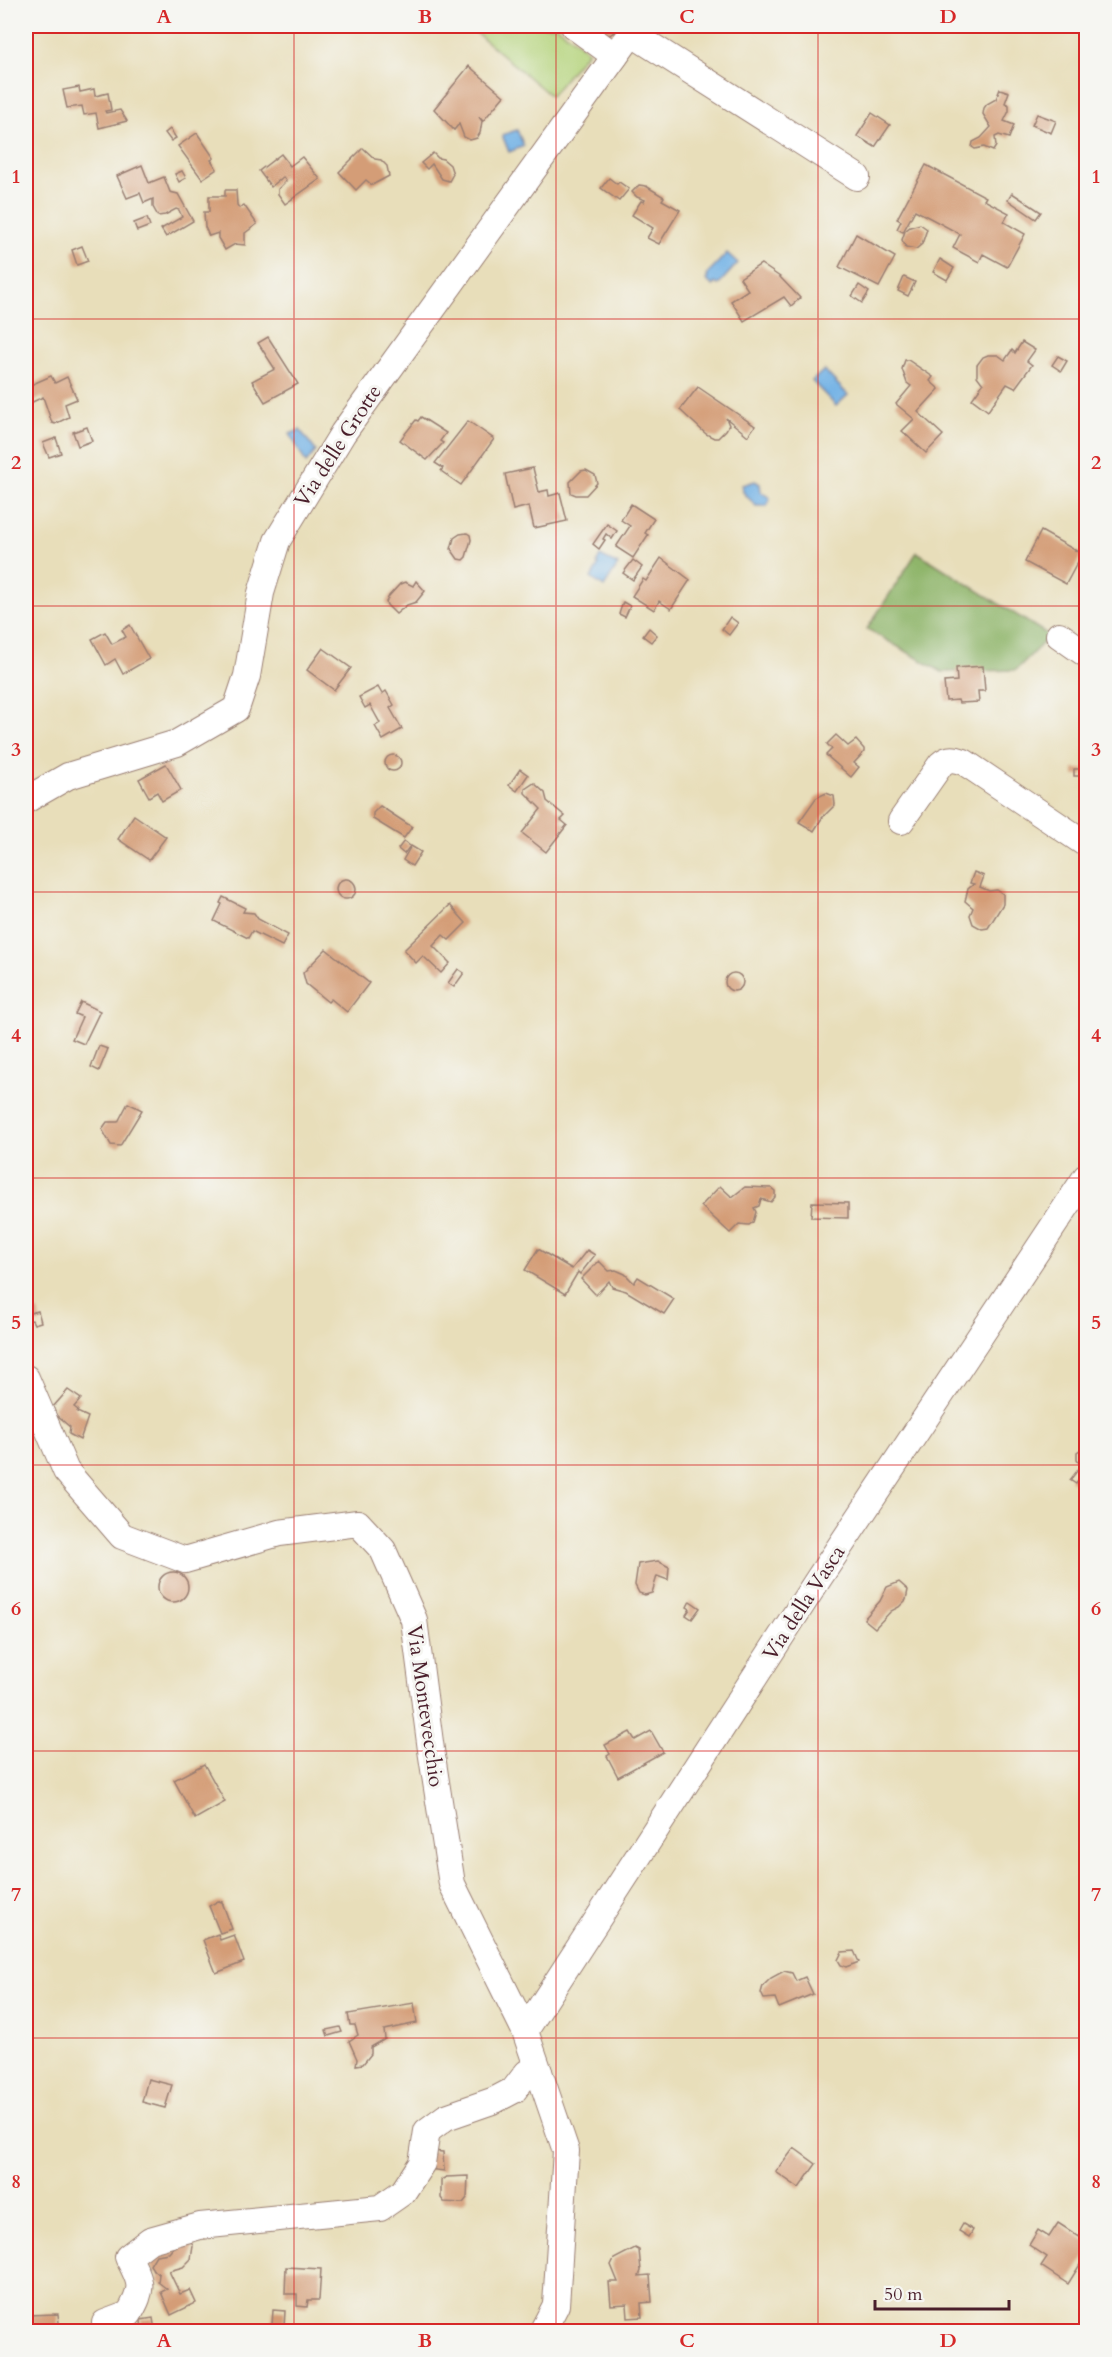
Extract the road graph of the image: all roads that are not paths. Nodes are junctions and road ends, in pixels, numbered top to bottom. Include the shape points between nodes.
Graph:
1 (574, 26) edge
2 (634, 29) edge
3 (615, 56) junction
4 (857, 177) dead end
5 (1059, 635) dead end
6 (1086, 654) edge
7 (26, 800) edge
8 (901, 821) dead end
9 (1086, 844) edge
10 (1086, 1177) edge
11 (26, 1378) edge
12 (525, 2031) junction
13 (539, 2072) junction
14 (105, 2323) dead end
15 (542, 2331) edge

1 - 3 street
2 - 3 street, Via delle Grotte
2 - 4 street
3 - 7 street, Via delle Grotte via 343,433 277,541 236,709 177,743 68,776
5 - 6 street
8 - 9 street via 941,764 954,759
10 - 12 street, Via della Vasca
11 - 12 street, Via Montevecchio via 66,1471 122,1536 185,1560 279,1533 358,1523 383,1550 414,1620 452,1884
12 - 13 street
13 - 14 street via 527,2073 514,2090 446,2117 427,2131 422,2163 403,2192 380,2208 201,2226 150,2240 128,2257 138,2276 140,2294 129,2314
13 - 15 street via 566,2151 556,2305

